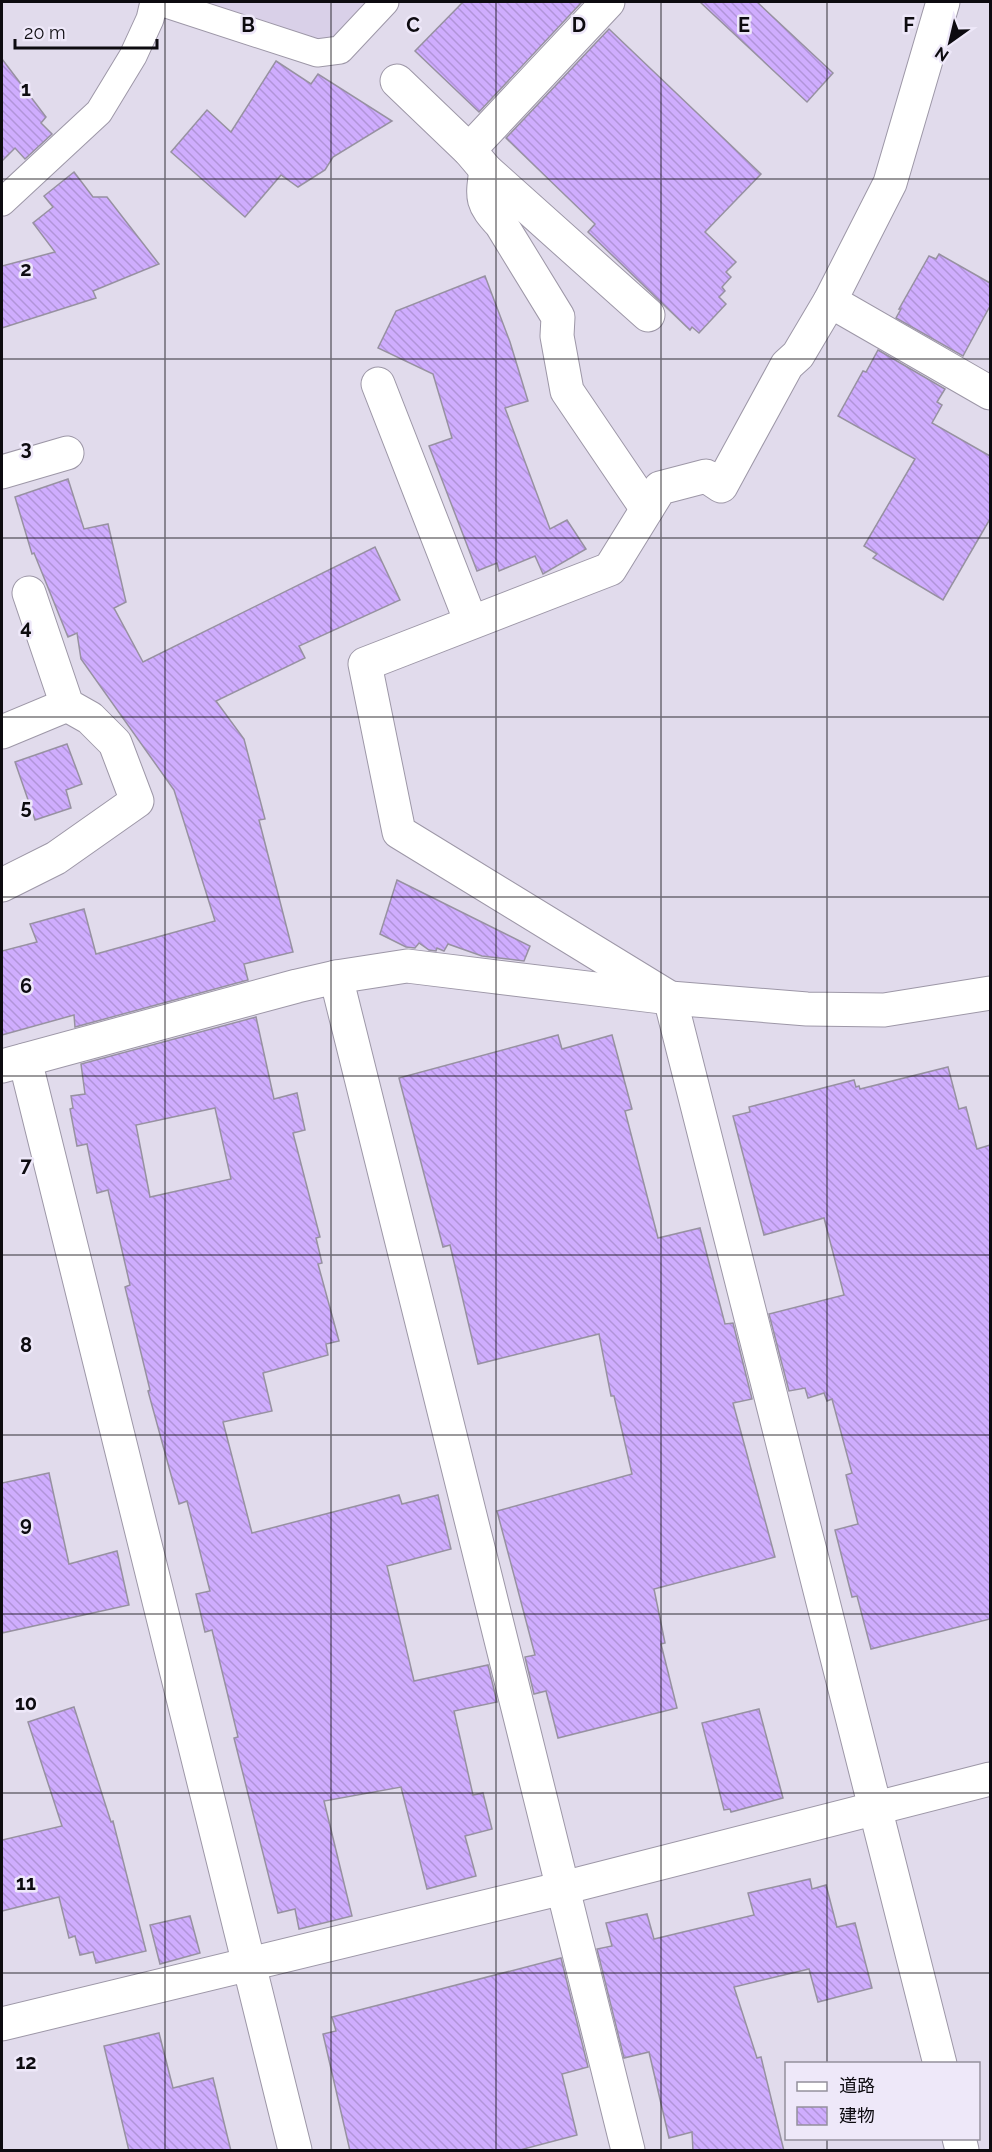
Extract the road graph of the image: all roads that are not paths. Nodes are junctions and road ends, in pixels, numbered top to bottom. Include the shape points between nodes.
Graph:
1 (154, 2) edge
2 (160, 2) edge
3 (386, 2) edge
4 (608, 2) edge
5 (943, 2) edge
6 (397, 81) dead end
7 (478, 160) junction
8 (2, 202) edge
9 (830, 301) junction
10 (648, 315) dead end
11 (378, 384) dead end
12 (990, 393) edge
13 (67, 453) dead end
14 (2, 472) edge
15 (647, 509) junction
16 (29, 593) dead end
17 (471, 622) junction
18 (67, 705) junction
19 (2, 732) edge
20 (2, 885) edge
21 (336, 977) junction
22 (990, 993) edge
23 (670, 998) junction
24 (13, 1063) edge
25 (990, 1779) edge
26 (874, 1808) junction
27 (563, 1888) junction
28 (248, 1964) junction
29 (2, 2024) edge
30 (939, 2062) edge
31 (295, 2151) edge
32 (628, 2151) edge

1 - 8 lane via 133,56 99,112
2 - 3 lane via 317,53 340,50
4 - 7 street
5 - 9 street via 890,183
6 - 7 street
7 - 10 street
7 - 15 street via 482,195 489,211 558,317 557,336 567,391
9 - 12 street
9 - 15 street via 798,355 787,365 721,486 706,476 660,489
11 - 17 street
13 - 14 street
15 - 17 street via 610,569
16 - 18 street
17 - 23 street via 365,664 399,832
18 - 19 street
18 - 20 street via 90,718 115,743 137,801 57,858
21 - 23 street via 407,966
21 - 24 street
21 - 27 street
22 - 23 street via 884,1010 807,1009
23 - 26 street
24 - 28 street
25 - 26 street
26 - 27 street
26 - 30 street
27 - 28 street
27 - 32 street
28 - 29 street
28 - 31 street

